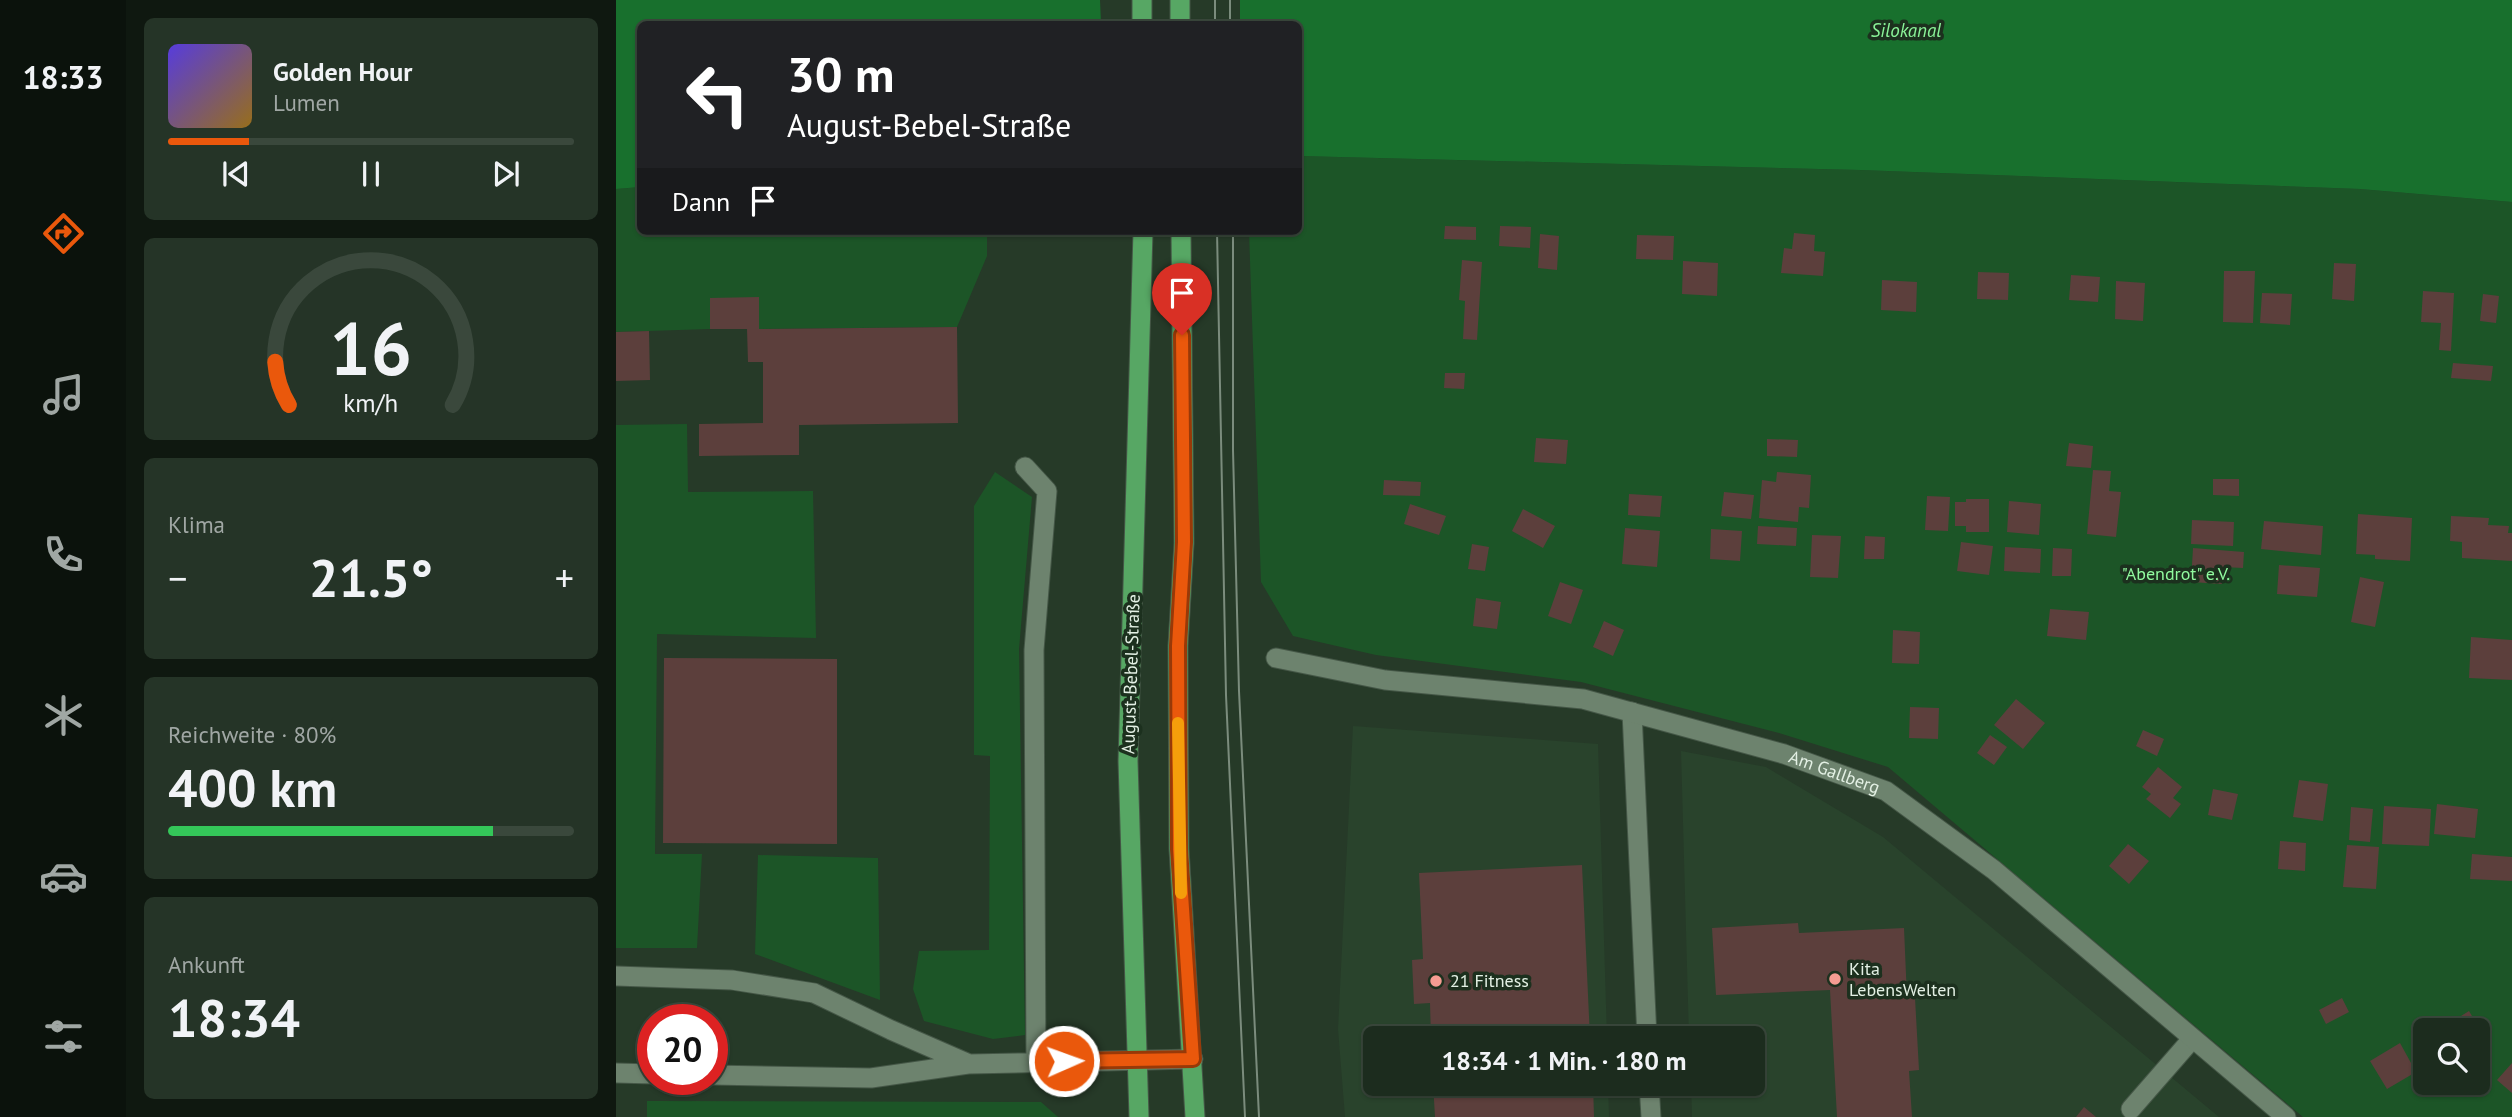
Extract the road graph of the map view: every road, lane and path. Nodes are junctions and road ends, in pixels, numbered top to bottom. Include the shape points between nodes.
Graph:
1 (1142, 0) edge
2 (1180, 0) edge
3 (1142, 21) edge
4 (1180, 21) edge
5 (1143, 235) edge
6 (1181, 235) edge
7 (1025, 467) dead end
8 (1276, 658) dead end
9 (1632, 712) junction
10 (616, 976) edge
11 (1646, 1026) edge
12 (2192, 1039) junction
13 (1193, 1059) junction
14 (1137, 1060) junction
15 (1036, 1062) junction
16 (969, 1064) junction
17 (616, 1073) edge
18 (637, 1074) edge
19 (728, 1075) edge
20 (1650, 1096) edge
21 (2131, 1110) dead end
22 (1139, 1117) edge
23 (1195, 1117) edge
24 (1651, 1117) edge
25 (2286, 1117) edge

1 - 3 main road
2 - 4 main road
5 - 14 main road, August-Bebel-Straße via 1128,761
6 - 13 main road via 1184,542 1178,646 1179,849
7 - 15 street via 1047,491 1034,650
8 - 9 street, Am Gallberg via 1385,680 1583,699
9 - 11 street
9 - 12 street, Am Gallberg via 1784,754 1886,790 1994,870
10 - 16 street via 732,980 814,993
12 - 21 street
12 - 25 street, Am Gallberg
13 - 14 street
13 - 23 main road
14 - 15 street
14 - 22 main road, August-Bebel-Straße
15 - 16 street
16 - 19 street via 871,1078
17 - 18 street
20 - 24 street

